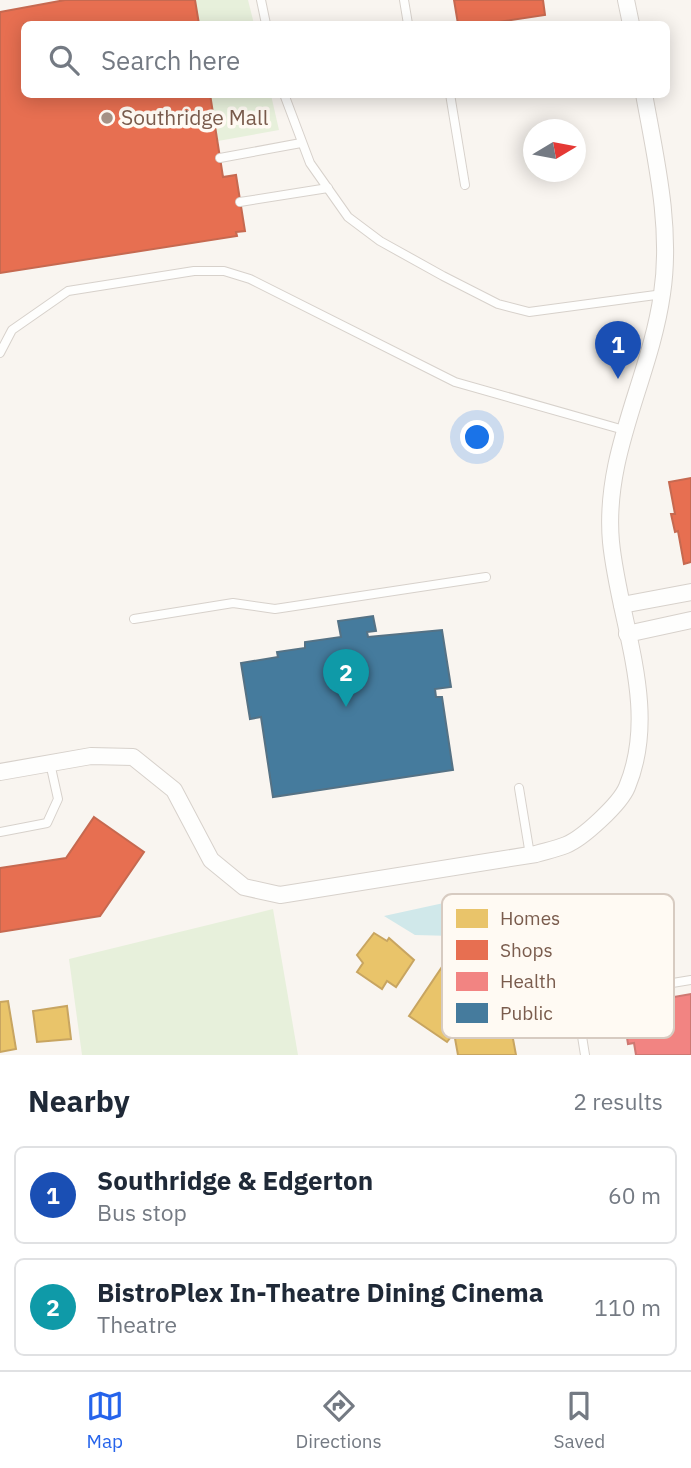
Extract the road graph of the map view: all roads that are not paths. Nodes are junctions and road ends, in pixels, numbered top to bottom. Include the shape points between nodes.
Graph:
1 (261, 0) edge
2 (404, 0) edge
3 (626, 0) edge
4 (265, 21) edge
5 (408, 21) edge
6 (630, 21) edge
7 (285, 98) edge
8 (451, 98) edge
9 (645, 98) edge
10 (301, 143) junction
11 (220, 158) dead end
12 (466, 185) dead end
13 (328, 188) junction
14 (240, 202) dead end
15 (663, 293) junction
16 (0, 353) edge
17 (624, 430) junction
18 (486, 577) dead end
19 (691, 592) edge
20 (622, 605) junction
21 (134, 619) dead end
22 (691, 620) edge
23 (627, 634) junction
24 (50, 763) junction
25 (0, 772) edge
26 (519, 788) dead end
27 (0, 832) edge
28 (530, 855) junction

1 - 4 lane
2 - 5 lane
3 - 6 street
7 - 10 lane
8 - 12 lane
9 - 15 street via 663,209
10 - 11 lane
10 - 13 lane
13 - 14 lane
13 - 15 lane via 348,217 380,241 498,304 529,313
15 - 17 street
16 - 17 lane via 12,330 68,291 194,271 224,271 250,279 455,382
17 - 20 street via 610,494 611,542
18 - 21 lane via 275,608 233,603
19 - 20 street
20 - 23 street
22 - 23 street
23 - 28 street via 642,715 638,751 626,790 597,822 568,844
24 - 25 street
24 - 27 lane via 58,799 47,823
24 - 28 street via 92,756 133,757 174,790 211,860 244,887 280,895
26 - 28 lane

